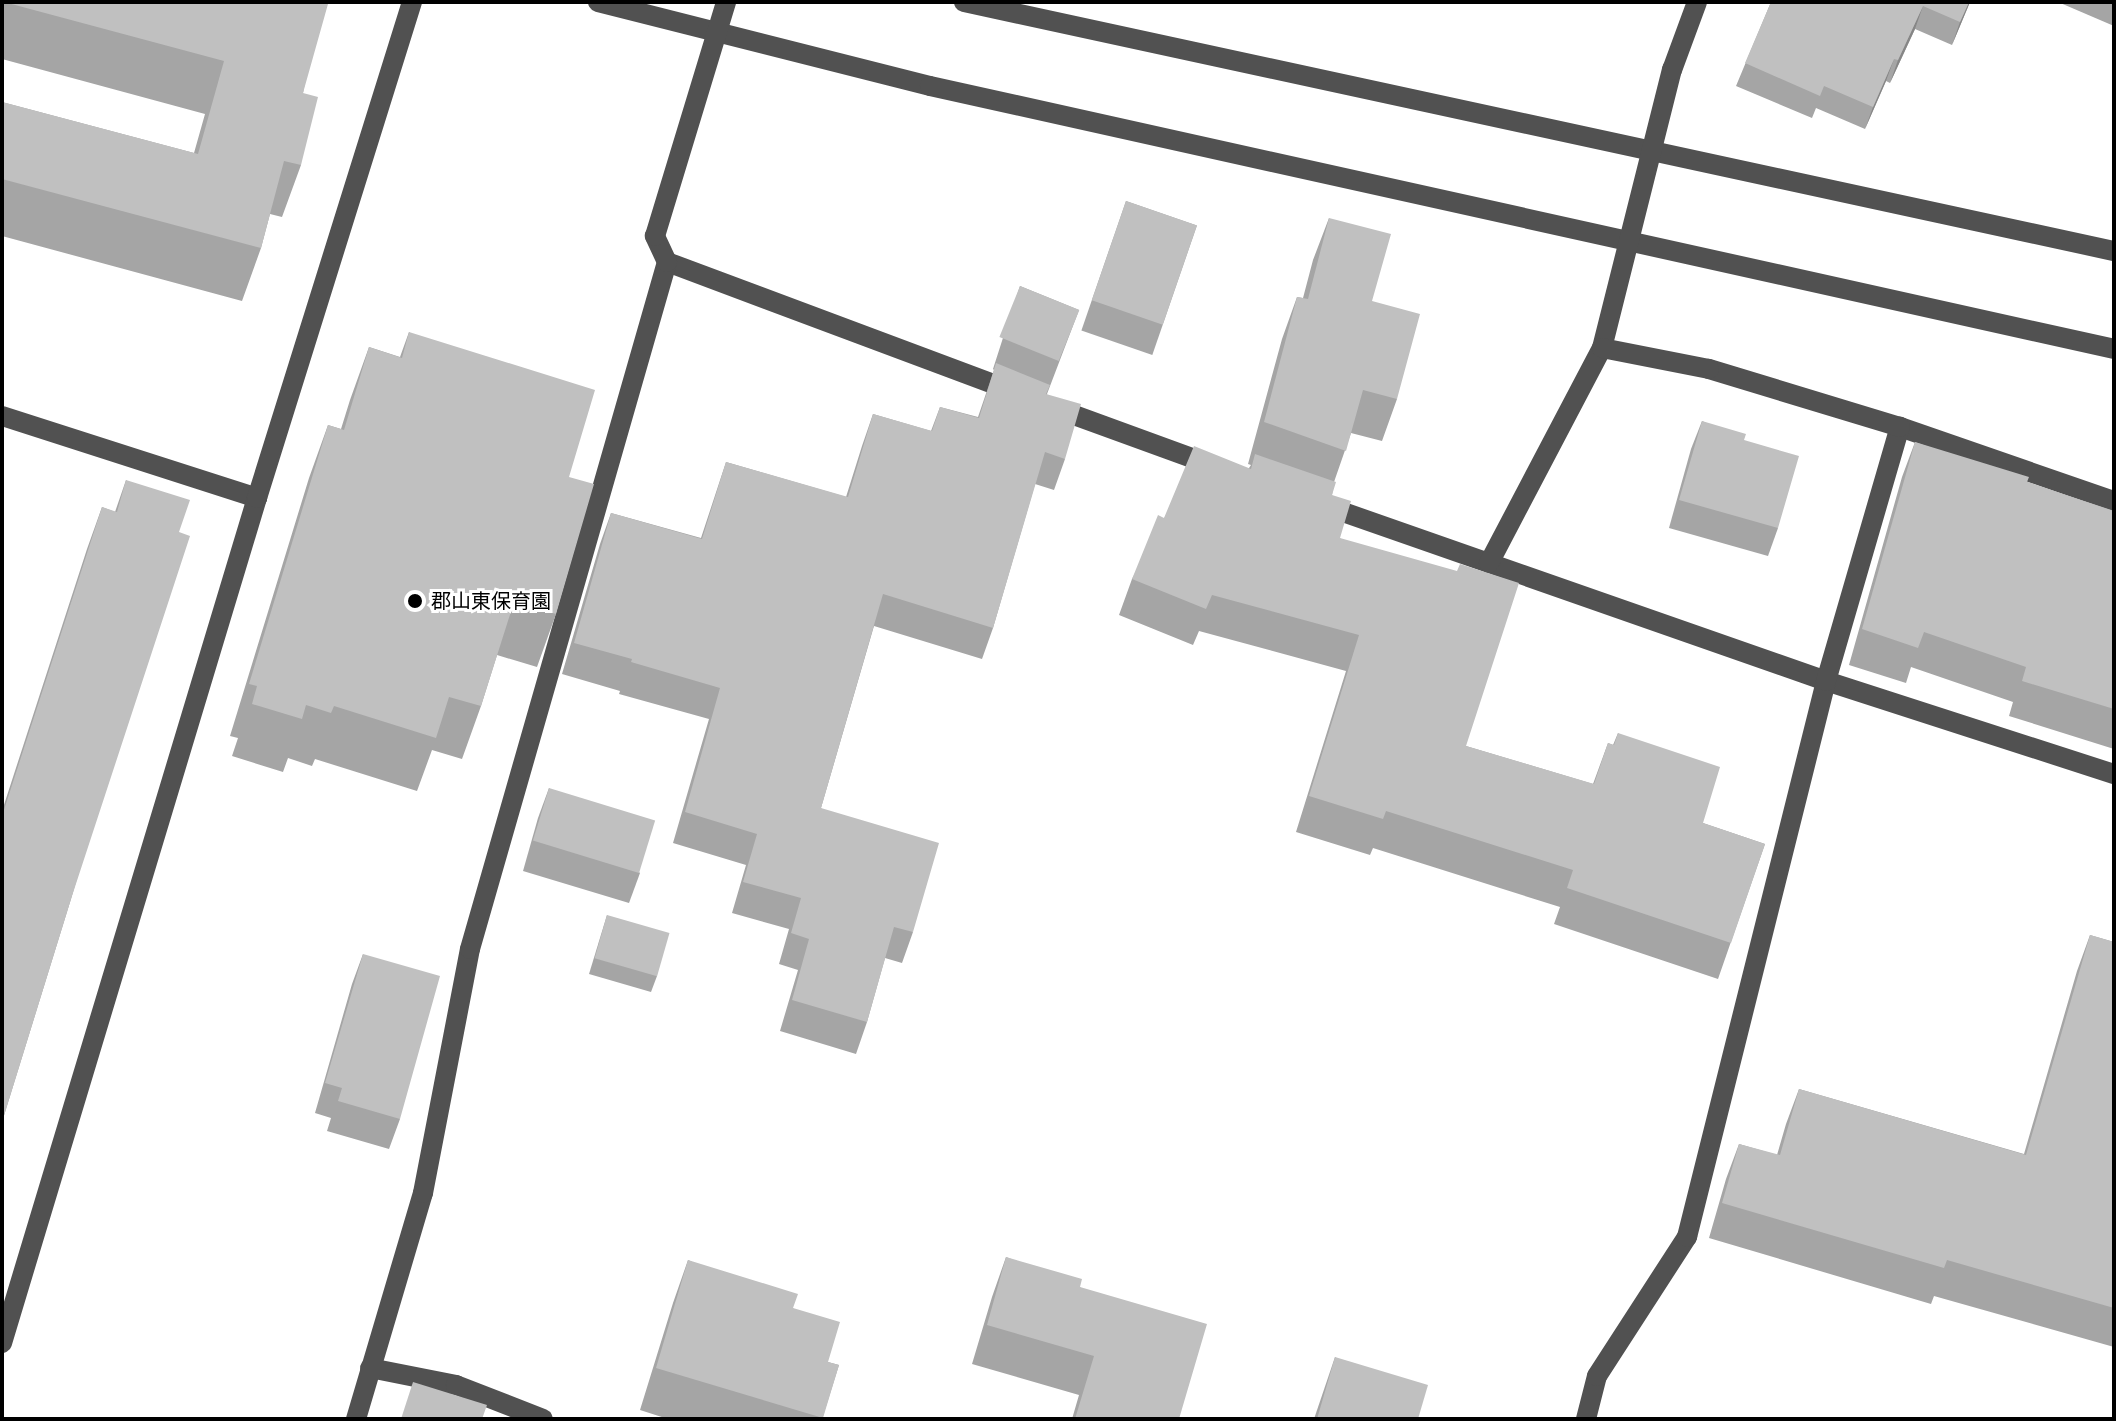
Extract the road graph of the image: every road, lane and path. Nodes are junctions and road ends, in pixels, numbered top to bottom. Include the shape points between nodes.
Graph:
1 (412, 2) edge
2 (598, 2) edge
3 (726, 2) edge
4 (964, 2) edge
5 (1697, 2) edge
6 (716, 34) junction
7 (1652, 151) junction
8 (1629, 241) junction
9 (2114, 251) edge
10 (667, 262) junction
11 (1602, 348) junction
12 (2114, 349) edge
13 (2, 416) edge
14 (1900, 427) junction
15 (1240, 475) edge
16 (1299, 496) edge
17 (257, 498) junction
18 (2114, 501) edge
19 (1489, 563) junction
20 (1826, 681) junction
21 (2114, 774) edge
22 (2, 1343) edge
23 (370, 1368) junction
24 (356, 1419) edge
25 (543, 1419) edge
26 (1586, 1419) edge

1 - 17 street
2 - 6 street
3 - 6 street
4 - 7 street
5 - 7 street via 1672,70
6 - 8 street
6 - 10 street via 655,236
7 - 8 street
7 - 9 street
8 - 11 street
8 - 12 street
10 - 15 street
10 - 23 street via 470,949 423,1193
11 - 14 street via 1709,369
11 - 19 street
13 - 17 street
14 - 18 street
14 - 20 street
16 - 19 street
17 - 22 street
19 - 20 street
20 - 21 street
20 - 26 street via 1687,1237 1597,1376
23 - 24 street
23 - 25 street via 456,1385

